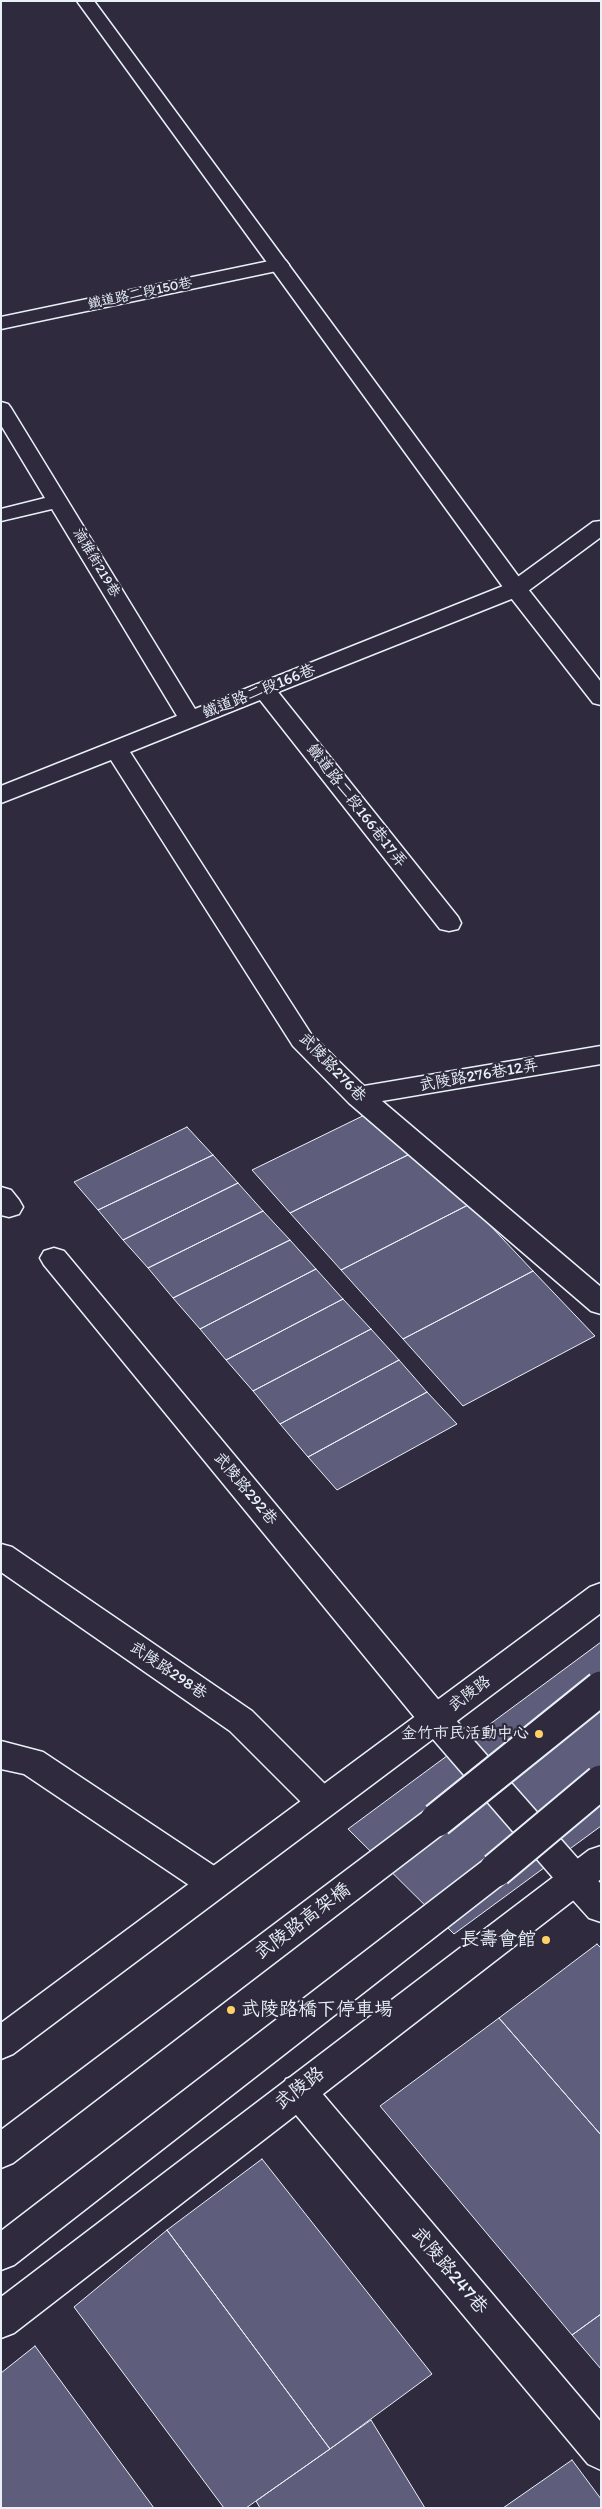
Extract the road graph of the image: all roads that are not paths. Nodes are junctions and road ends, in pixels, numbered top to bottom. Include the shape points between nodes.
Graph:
1 (85, 1) edge
2 (280, 265) junction
3 (1, 324) edge
4 (1, 408) edge
5 (58, 501) junction
6 (1, 515) edge
7 (601, 527) edge
8 (516, 589) junction
9 (264, 690) junction
10 (601, 698) edge
11 (190, 719) junction
12 (116, 749) junction
13 (1, 795) edge
14 (449, 923) dead end
15 (601, 1055) edge
16 (358, 1096) junction
17 (54, 1258) dead end
18 (601, 1303) edge
19 (1, 1556) edge
20 (601, 1596) edge
21 (601, 1688) edge
22 (601, 1704) edge
23 (436, 1720) junction
24 (1, 1754) edge
25 (601, 1782) edge
26 (601, 1799) edge
27 (322, 1802) junction
28 (437, 1820) junction
29 (588, 1869) edge
30 (496, 1870) junction
31 (213, 1883) junction
32 (601, 1906) edge
33 (1, 2042) edge
34 (298, 2091) junction
35 (1, 2151) edge
36 (1, 2253) edge
37 (1, 2320) edge
38 (601, 2450) edge

1 - 2 main road
2 - 3 main road, 鐵道路二段150巷
2 - 8 main road
4 - 5 main road, 湳雅街219巷
5 - 6 main road
5 - 11 main road, 湳雅街219巷
7 - 8 main road, 鐵道路二段166巷
8 - 9 main road, 鐵道路二段166巷
8 - 10 main road
9 - 11 main road, 鐵道路二段166巷
9 - 14 main road, 鐵道路二段166巷17弄
11 - 12 main road, 鐵道路二段166巷
12 - 13 main road, 鐵道路二段166巷
12 - 16 main road, 武陵路276巷 via 302,1040
15 - 16 main road, 武陵路276巷12弄
16 - 18 main road, 武陵路276巷
17 - 23 main road, 武陵路292巷
19 - 27 main road, 武陵路298巷 via 241,1721
20 - 23 main road, 武陵路
21 - 28 main road, 武陵路高架橋, bridge
22 - 28 main road, bridge
23 - 27 main road, 武陵路
23 - 29 main road, 武陵路292巷
24 - 31 main road via 32,1762
25 - 30 main road, bridge
26 - 30 main road, bridge
27 - 31 main road, 武陵路
28 - 35 main road, 武陵路高架橋
29 - 32 main road, 武陵路292巷
29 - 34 main road, 武陵路
30 - 36 main road
31 - 33 main road, 武陵路
34 - 37 main road, 武陵路
34 - 38 main road, 武陵路247巷

